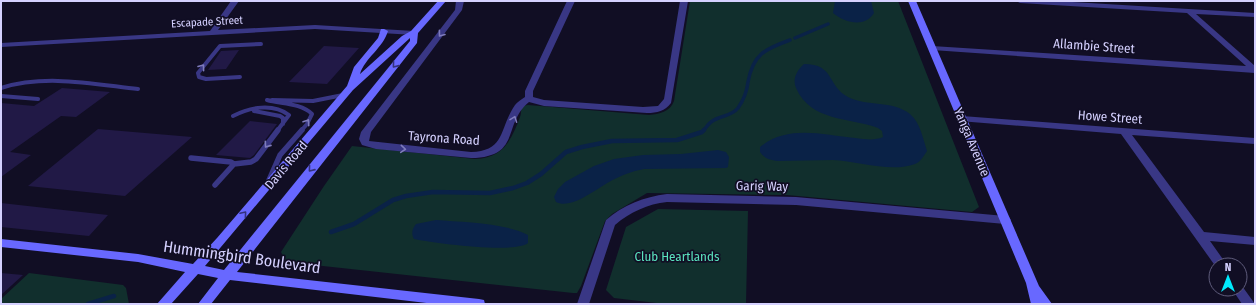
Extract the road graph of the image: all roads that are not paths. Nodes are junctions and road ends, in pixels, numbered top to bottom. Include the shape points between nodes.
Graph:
1 (235, 1) edge
2 (442, 1) edge
3 (460, 1) edge
4 (571, 1) edge
5 (684, 1) edge
6 (912, 1) edge
7 (1020, 1) edge
8 (1032, 1) edge
9 (1189, 11) junction
10 (1255, 15) edge
11 (384, 31) junction
12 (212, 33) junction
13 (414, 33) junction
14 (261, 44) dead end
15 (1, 45) edge
16 (932, 48) junction
17 (1255, 70) edge
18 (240, 77) dead end
19 (1, 88) edge
20 (138, 89) dead end
21 (348, 91) junction
22 (1, 96) edge
23 (529, 98) junction
24 (38, 99) dead end
25 (233, 116) dead end
26 (962, 119) junction
27 (1124, 131) junction
28 (1255, 141) edge
29 (192, 158) dead end
30 (234, 164) junction
31 (215, 185) dead end
32 (264, 190) junction
33 (1005, 220) junction
34 (1199, 236) junction
35 (1255, 241) edge
36 (1, 243) edge
37 (1215, 257) edge
38 (196, 268) junction
39 (226, 275) junction
40 (1032, 283) junction
41 (440, 302) edge
42 (163, 304) edge
43 (204, 304) edge
44 (479, 304) edge
45 (583, 304) edge
46 (1037, 304) edge
47 (1046, 304) edge

1 - 12 street
2 - 13 street, Davis Road
3 -> 23 street, Tayrona Road via 458,10 366,132 365,143 382,147 486,154 501,146 518,106
4 - 23 street, Tayrona Road via 529,91
5 - 23 street via 668,99 660,108 643,110 544,103
6 - 16 street, Yanga Avenue
7 - 8 street
8 - 9 street
9 - 10 street
9 - 17 street
11 - 12 street, Escapade Street via 328,27
11 - 13 street, Escapade Street
11 - 21 street via 382,38 358,67
12 - 15 street, Escapade Street
13 - 21 street, Davis Road via 381,59
13 -> 39 street, Davis Road via 414,41
18 -> 14 lane via 206,79 199,77 198,73 220,46
16 - 17 street, Allambie Street
16 - 26 street, Yanga Avenue
19 - 20 lane via 11,84 44,82
21 - 32 street, Davis Road
32 -> 21 lane via 280,155 307,124 312,114 301,107 267,100 313,101
22 - 24 lane
25 -> 30 lane via 247,109 272,109 289,115 256,159
26 - 27 street, Howe Street
26 - 33 street, Yanga Avenue
27 - 28 street, Howe Street
27 - 34 street
29 - 30 lane
30 - 31 lane
38 -> 32 street, Davis Road
33 - 40 street, Yanga Avenue
33 - 45 street, Garig Way via 796,201 667,198 651,200 624,212 610,223
34 - 35 street
34 - 37 street
36 - 38 street, Hummingbird Boulevard via 138,258
38 - 39 street, Hummingbird Boulevard
38 - 42 street, Davis Road
39 - 41 street, Hummingbird Boulevard
39 - 43 street, Davis Road
40 - 46 street, Yanga Avenue
40 - 47 street, Yanga Avenue
41 - 44 street, Hummingbird Boulevard

